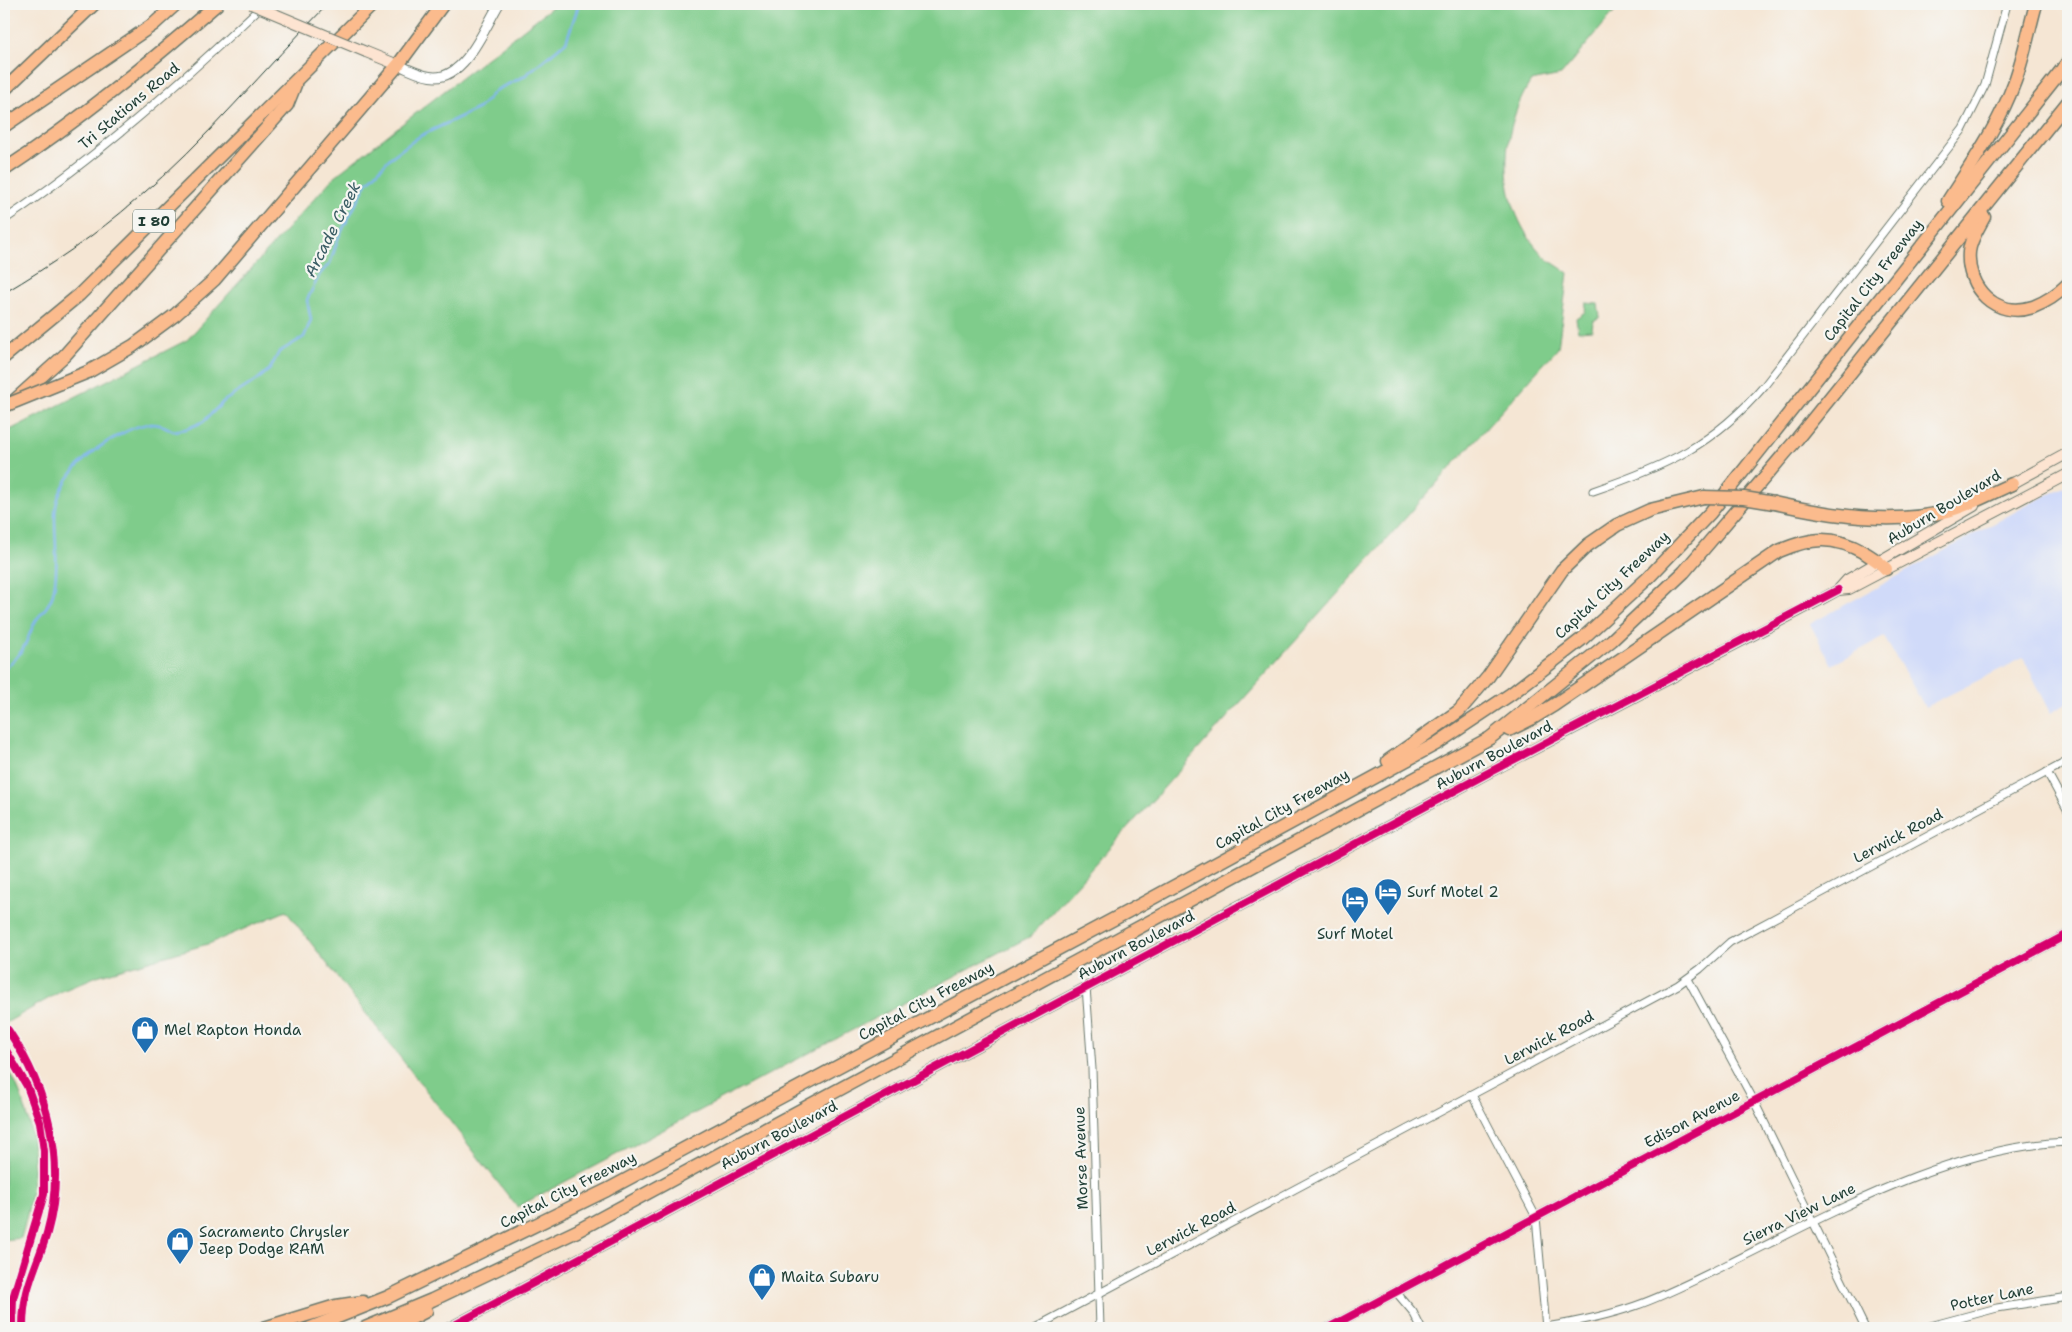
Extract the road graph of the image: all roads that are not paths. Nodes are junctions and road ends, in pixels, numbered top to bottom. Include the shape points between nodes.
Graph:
1 (94, 4) edge
2 (176, 4) edge
3 (218, 4) edge
4 (251, 4) edge
5 (264, 4) edge
6 (374, 4) edge
7 (443, 4) edge
8 (499, 4) edge
9 (2007, 4) edge
10 (2036, 4) edge
11 (2068, 62) edge
12 (398, 65) junction
13 (298, 78) junction
14 (4, 90) edge
15 (2068, 102) edge
16 (4, 126) edge
17 (4, 170) edge
18 (1997, 191) junction
19 (4, 220) edge
20 (1913, 257) junction
21 (2068, 284) edge
22 (4, 357) edge
23 (4, 408) edge
24 (2068, 453) edge
25 (2068, 474) edge
26 (2012, 484) junction
27 (1593, 491) dead end
28 (1883, 565) junction
29 (1490, 738) junction
30 (2068, 761) edge
31 (2047, 772) junction
32 (2067, 809) edge
33 (1308, 813) junction
34 (2068, 934) edge
35 (1688, 979) junction
36 (1086, 988) junction
37 (8, 1030) dead end
38 (14, 1039) junction
39 (4, 1047) edge
40 (1472, 1095) junction
41 (1754, 1101) junction
42 (2068, 1142) edge
43 (1536, 1218) junction
44 (1813, 1222) junction
45 (532, 1254) junction
46 (1396, 1292) junction
47 (1099, 1294) junction
48 (2068, 1297) edge
49 (388, 1298) junction
50 (12, 1328) edge
51 (23, 1328) edge
52 (264, 1328) edge
53 (310, 1328) edge
54 (365, 1328) edge
55 (393, 1328) edge
56 (449, 1328) edge
57 (1034, 1328) edge
58 (1100, 1328) edge
59 (1328, 1328) edge
60 (1420, 1328) edge
61 (1546, 1328) edge
62 (1865, 1328) edge
63 (1923, 1328) edge

1 - 14 highway
2 - 16 highway via 154,24
3 - 17 highway via 140,71
4 - 12 main road, bridge
5 - 19 street, Tri Stations Road via 154,105
6 - 13 highway, I 80
7 - 12 highway
8 - 12 street via 465,62 451,74 425,76
9 - 27 street via 1985,85 1963,129 1765,386 1731,422 1694,449 1653,469
10 - 20 highway via 2016,80 1993,131
11 - 20 highway, Capital City Freeway
12 - 23 highway, bridge via 214,280 175,315 133,346 88,372
13 - 22 highway, I 80 via 79,295
13 - 23 highway via 287,105 117,299 65,356
15 - 18 highway
18 - 21 highway via 1969,251 1970,276 1980,293 1996,305 2016,310 2046,301
18 - 29 highway via 1780,460 1684,572 1612,640
20 - 33 highway, Capital City Freeway via 1710,513 1642,584 1582,638 1511,694 1436,744
24 - 26 main road, Auburn Boulevard
25 - 28 main road, Auburn Boulevard
26 - 28 main road, Auburn Boulevard
26 - 33 highway, bridge via 1948,511 1900,517 1851,517 1744,498 1704,497 1650,510 1617,525 1588,545 1562,570 1488,677 1459,711
28 - 29 highway via 1847,542 1824,539 1801,542 1780,551 1554,705
28 - 36 main road, Auburn Boulevard via 1847,580 1838,590
29 - 45 highway
30 - 31 street, Lerwick Road
31 - 32 street
31 - 35 street, Lerwick Road via 1730,942
33 - 49 highway, Capital City Freeway via 616,1185
34 - 41 street, Edison Avenue
35 - 40 street, Lerwick Road
35 - 41 street
36 - 47 street, Morse Avenue via 1092,1068
36 - 56 main road, Auburn Boulevard
37 - 38 street
38 - 39 street
38 - 51 street via 37,1081 54,1150 53,1212 27,1286
39 - 50 street via 27,1086 40,1122 44,1151 44,1194 14,1292
40 - 43 street
40 - 47 street, Lerwick Road
41 - 43 street, Edison Avenue
41 - 44 street
42 - 44 street, Sierra View Lane via 1999,1152 1932,1171 1871,1194
43 - 46 street, Edison Avenue
43 - 61 street
44 - 61 street, Sierra View Lane via 1642,1303 1606,1315
44 - 62 street
45 - 54 highway
45 - 55 highway
46 - 59 street, Edison Avenue
46 - 60 street
47 - 57 street, Lerwick Road
47 - 58 street, Morse Avenue
48 - 63 street, Potter Lane via 1997,1308
49 - 52 highway via 336,1306
49 - 53 highway, Capital City Freeway

